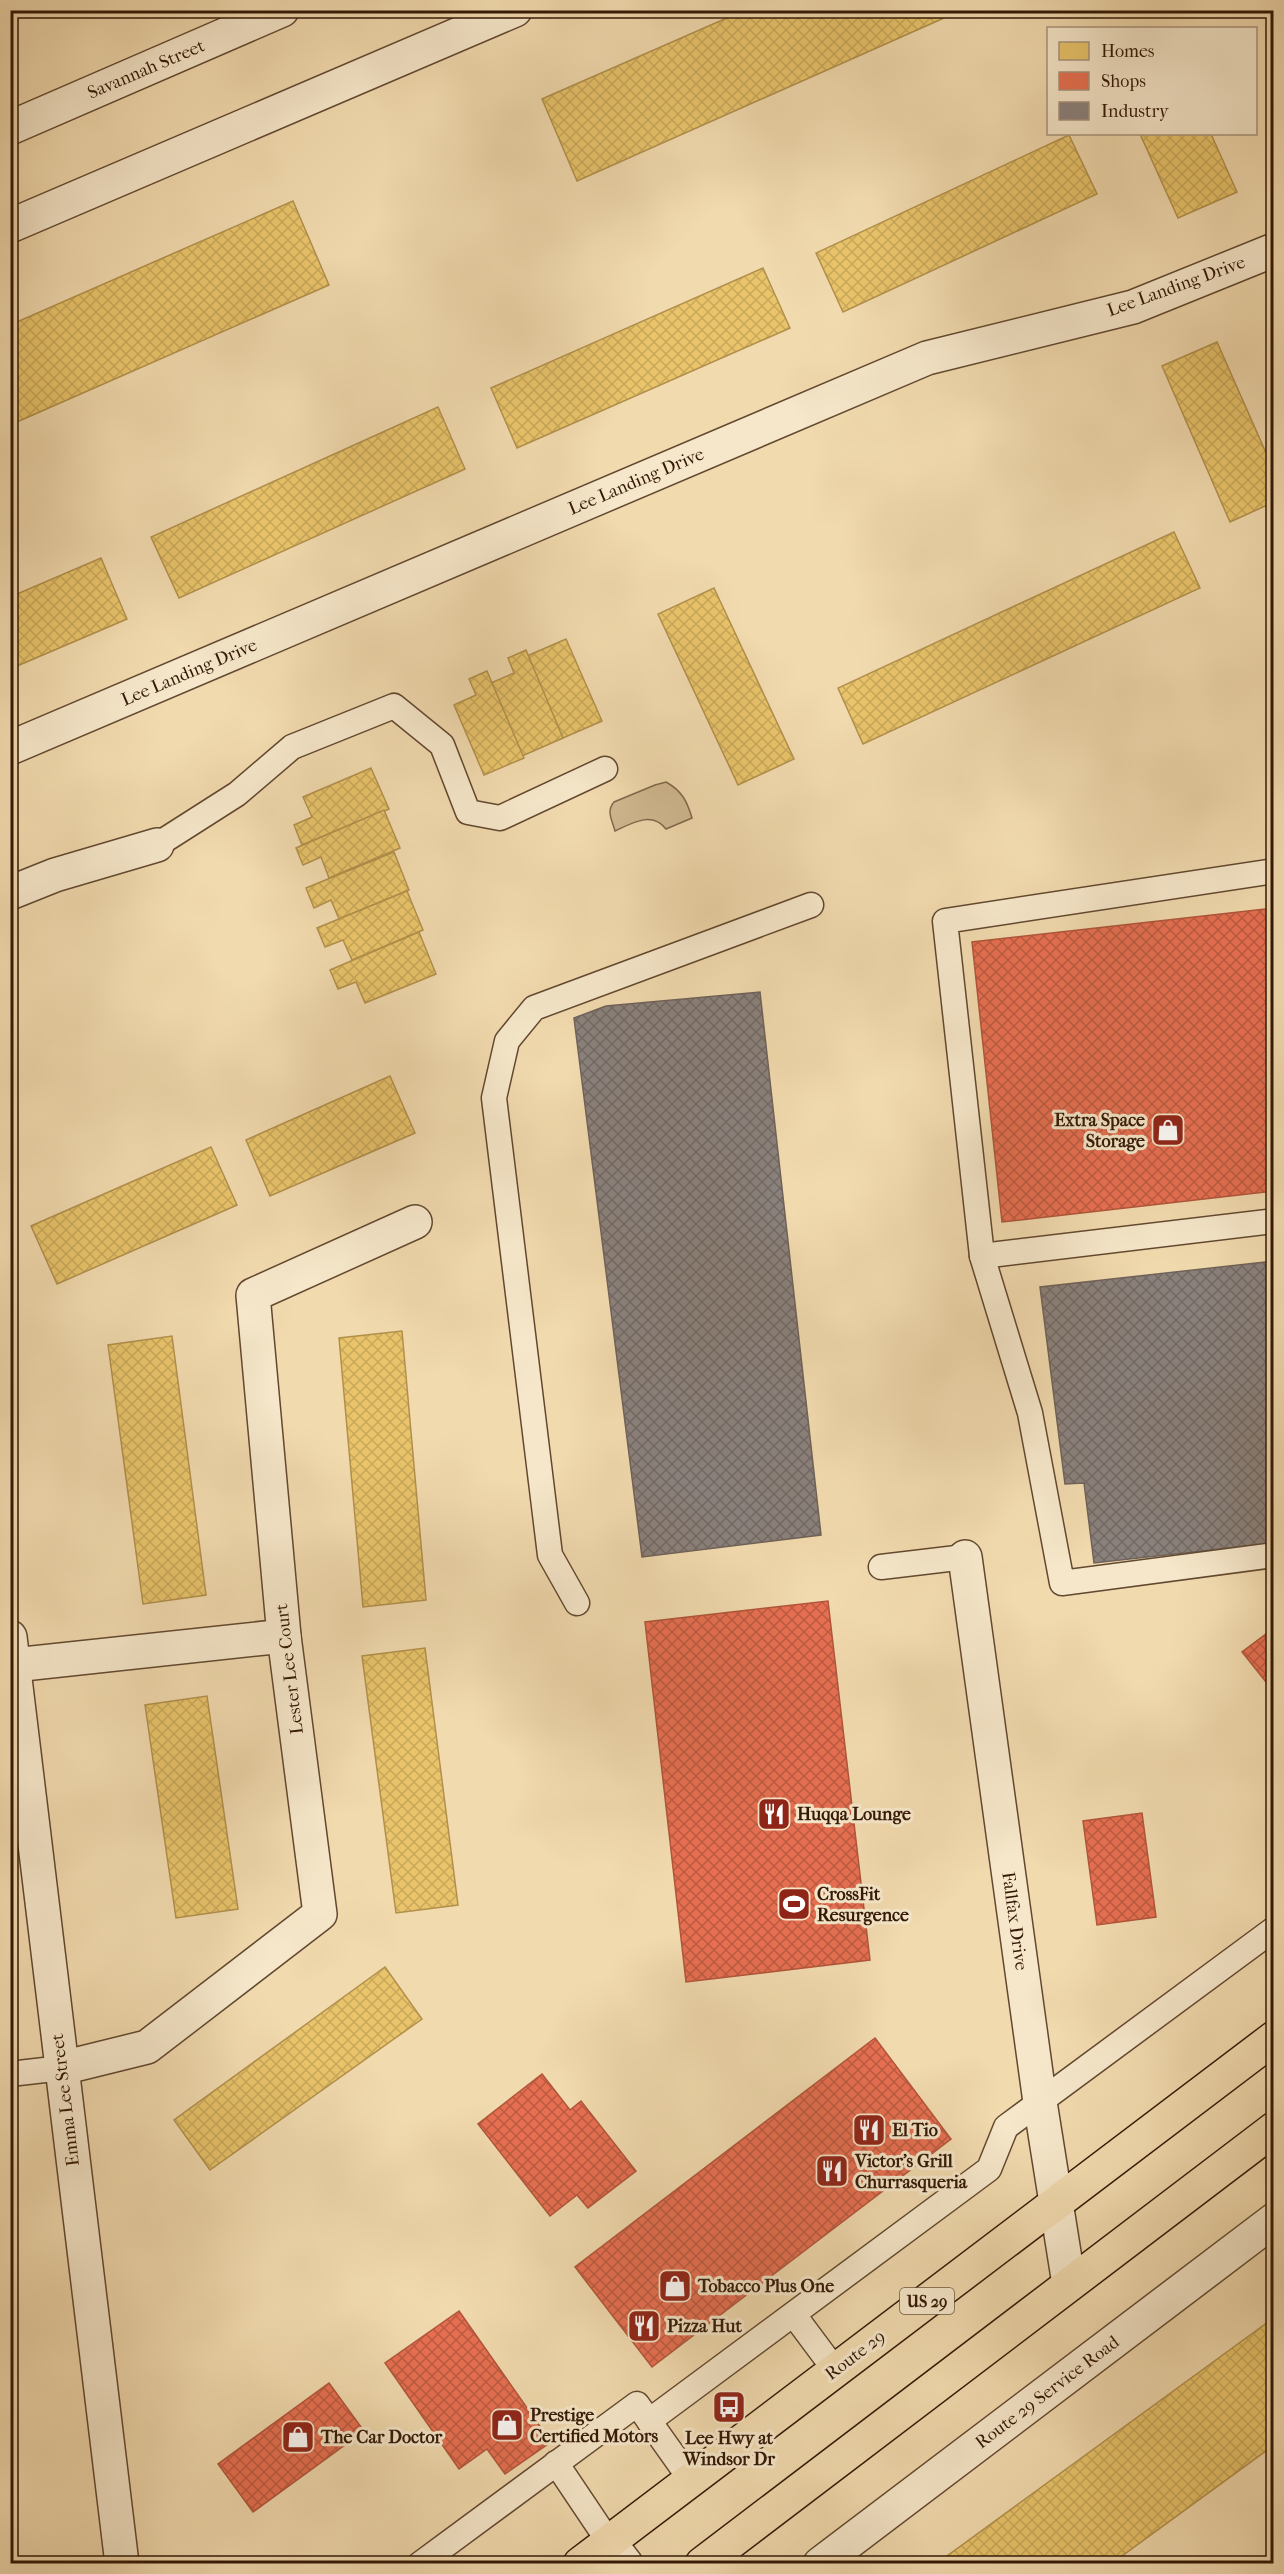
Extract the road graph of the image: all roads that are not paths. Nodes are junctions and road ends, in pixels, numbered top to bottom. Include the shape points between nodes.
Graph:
1 (282, 10) edge
2 (515, 10) edge
3 (10, 128) edge
4 (10, 226) edge
5 (1274, 250) edge
6 (10, 748) edge
7 (605, 769) dead end
8 (157, 845) joint
9 (1274, 871) edge
10 (10, 893) edge
11 (811, 905) dead end
12 (1274, 1221) edge
13 (416, 1222) dead end
14 (982, 1256) junction
15 (1274, 1555) edge
16 (965, 1557) joint
17 (881, 1567) dead end
18 (577, 1603) dead end
19 (284, 1636) junction
20 (12, 1655) edge
21 (1274, 1929) edge
22 (1274, 2038) edge
23 (62, 2068) junction
24 (10, 2074) edge
25 (1040, 2102) junction
26 (1274, 2128) edge
27 (1056, 2202) junction
28 (1274, 2220) edge
29 (1069, 2284) junction
30 (794, 2315) junction
31 (835, 2370) junction
32 (649, 2421) junction
33 (556, 2463) junction
34 (691, 2480) junction
35 (617, 2553) edge
36 (122, 2564) edge
37 (420, 2564) edge
38 (580, 2564) edge
39 (702, 2564) edge
40 (820, 2564) edge

1 - 3 street, Savannah Street
2 - 4 street
5 - 6 street, Lee Landing Drive via 1133,307 927,358
7 - 8 lane via 500,818 468,812 442,745 394,706 292,747 237,794
8 - 10 street via 55,875
9 - 14 lane via 945,921
11 - 18 lane via 534,1008 507,1041 494,1098 528,1380 550,1555
12 - 14 lane
13 - 19 street, Lester Lee Court via 252,1295
14 - 15 lane via 1030,1413 1062,1583
16 - 17 lane
16 - 25 street, Fallfax Drive
19 - 20 street
19 - 23 street, Lester Lee Court via 320,1914 147,2047
20 - 23 street, Emma Lee Street
21 - 25 lane
22 - 27 main road, Route 29 / US 29
23 - 24 lane
23 - 36 street, Emma Lee Street
25 - 27 street, Fallfax Drive
25 - 30 lane via 1006,2127 989,2169
26 - 29 main road
27 - 29 street, Fallfax Drive
27 - 31 main road, Route 29 / US 29
28 - 40 street, Route 29 Service Road
29 - 39 main road
30 - 31 lane
30 - 32 lane
31 - 34 main road, Route 29 / US 29
32 - 33 lane via 637,2404
32 - 34 lane
33 - 35 lane
33 - 37 lane
34 - 35 main road, Route 29 / US 29
35 - 38 main road, Route 29 / US 29

